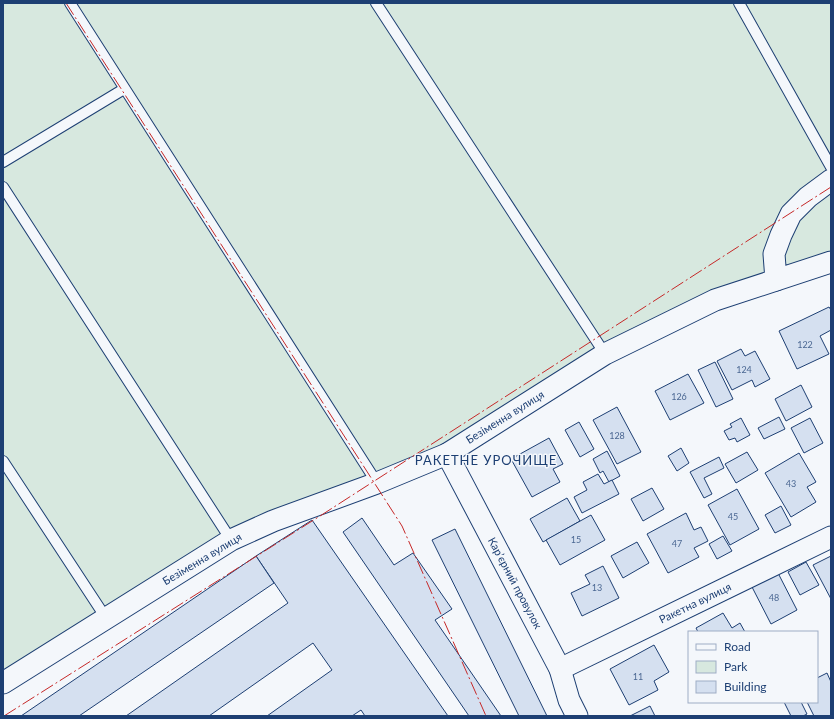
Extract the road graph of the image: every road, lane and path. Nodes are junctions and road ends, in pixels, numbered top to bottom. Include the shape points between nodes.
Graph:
1 (70, 3) edge
2 (376, 3) edge
3 (739, 3) edge
4 (124, 89) junction
5 (3, 162) edge
6 (831, 167) edge
7 (831, 180) edge
8 (3, 187) edge
9 (831, 262) edge
10 (776, 280) junction
11 (605, 354) junction
12 (447, 454) junction
13 (3, 461) edge
14 (378, 483) junction
15 (831, 537) edge
16 (231, 540) junction
17 (106, 618) junction
18 (560, 669) junction
19 (3, 683) edge
20 (577, 716) edge

1 - 4 lane
2 - 11 lane
3 - 6 lane
4 - 5 lane
4 - 14 lane
7 - 10 street via 791,214 774,254
8 - 16 lane
9 - 10 street, Безіменна вулиця
10 - 11 street, Безіменна вулиця via 715,300
11 - 12 street, Безіменна вулиця
12 - 14 street, Безіменна вулиця
12 - 18 street, Карʼєрний провулок
13 - 17 lane
14 - 16 street, Безіменна вулиця via 273,521
15 - 18 street, Ракетна вулиця
16 - 17 street, Безіменна вулиця
17 - 19 street, Безіменна вулиця
18 - 20 street, Карʼєрний провулок via 569,700

